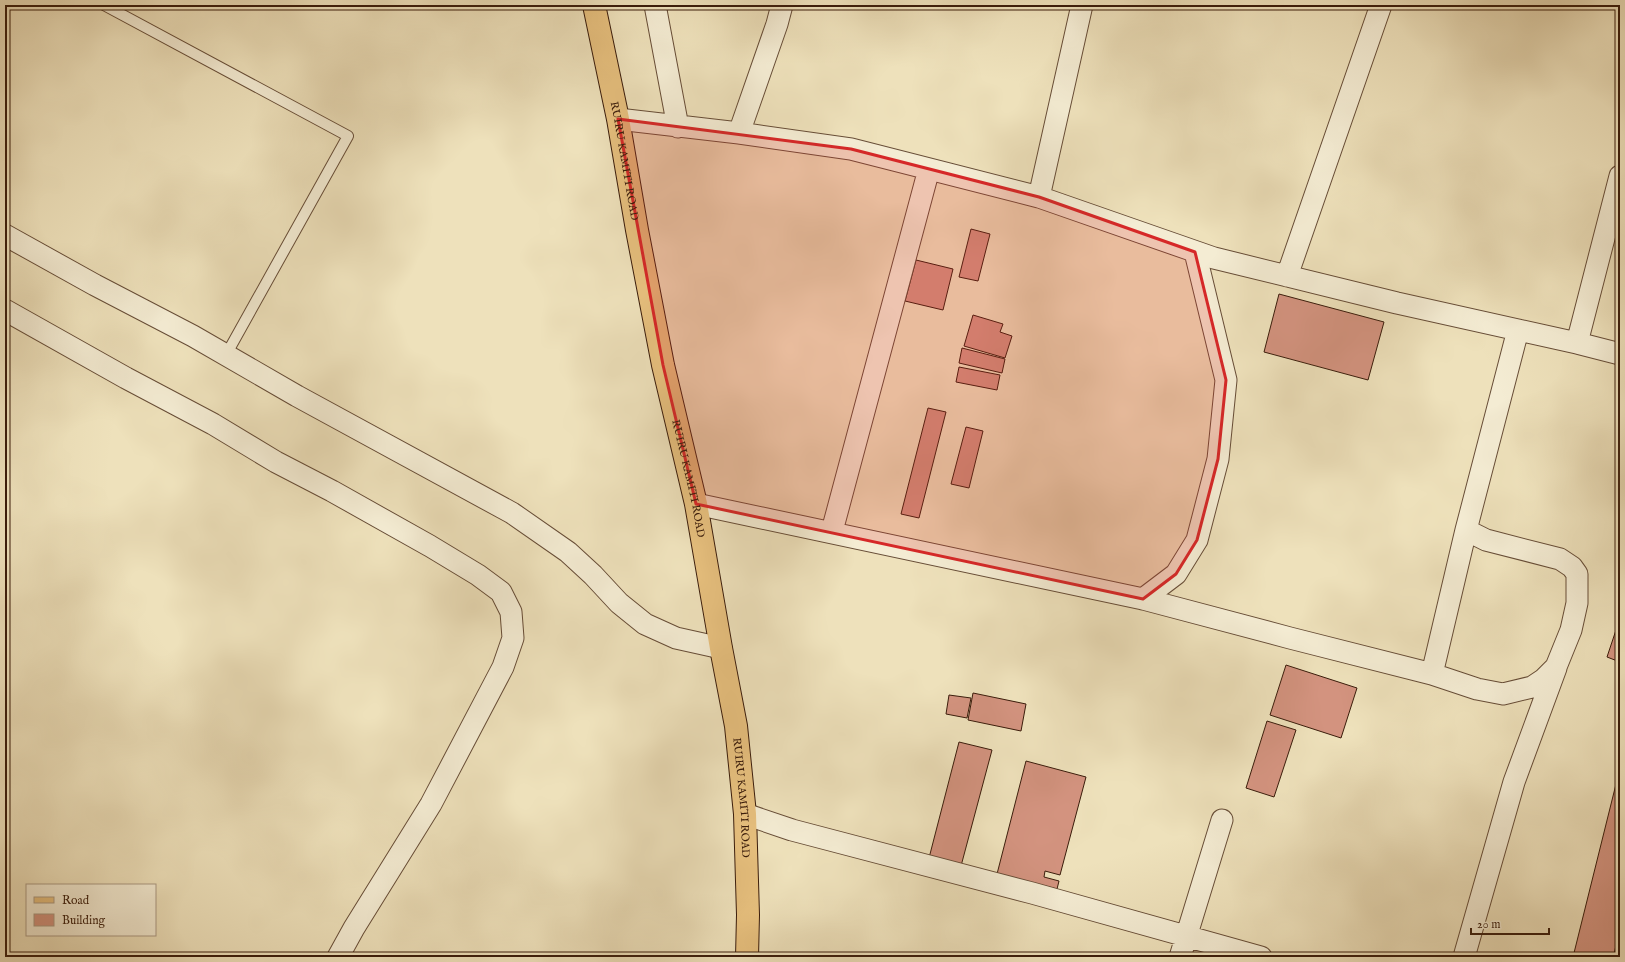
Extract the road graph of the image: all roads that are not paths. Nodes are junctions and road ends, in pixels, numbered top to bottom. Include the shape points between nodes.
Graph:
1 (104, 5) edge
2 (594, 5) edge
3 (655, 5) edge
4 (782, 5) edge
5 (1082, 5) edge
6 (1380, 5) edge
7 (618, 119) junction
8 (678, 127) junction
9 (739, 133) junction
10 (930, 169) junction
11 (1620, 176) edge
12 (1039, 197) junction
13 (5, 235) edge
14 (1195, 252) junction
15 (1287, 276) junction
16 (5, 310) edge
17 (1518, 330) junction
18 (1577, 343) junction
19 (1620, 354) edge
20 (226, 355) junction
21 (696, 504) junction
22 (1466, 530) junction
23 (832, 531) junction
24 (1143, 599) junction
25 (721, 648) junction
26 (1556, 667) junction
27 (1432, 674) junction
28 (745, 814) junction
29 (1222, 820) dead end
30 (1187, 937) junction
31 (338, 957) edge
32 (747, 957) edge
33 (1180, 957) edge
34 (1261, 957) edge
35 (1464, 957) edge

1 - 20 lane via 348,136
2 - 7 main road, RUIRU KAMITI ROAD
3 - 8 street
4 - 9 street
5 - 12 street
6 - 15 street
7 - 8 street
7 - 21 main road, RUIRU KAMITI ROAD via 663,365
8 - 9 street
9 - 10 street via 851,149
10 - 12 street
10 - 23 street
11 - 18 street
12 - 14 street
13 - 20 street
14 - 15 street
14 - 24 street via 1226,380 1218,459 1197,540 1176,574
15 - 17 street
16 - 31 street via 430,546 478,575 500,592 512,612 513,638 503,667 431,804
17 - 18 street
17 - 22 street
18 - 19 street
20 - 25 street via 512,513 568,552 618,603 645,624 676,638
21 - 23 street
21 - 25 main road, RUIRU KAMITI ROAD
22 - 26 street via 1486,540 1560,559 1577,574 1577,603 1571,630
22 - 27 street
23 - 24 street
24 - 27 street
25 - 28 main road, RUIRU KAMITI ROAD via 736,726
26 - 27 street via 1532,687 1503,694 1477,689
26 - 35 street via 1514,782
28 - 30 street via 792,830
28 - 32 main road, RUIRU KAMITI ROAD
29 - 30 street
30 - 33 street
30 - 34 street

